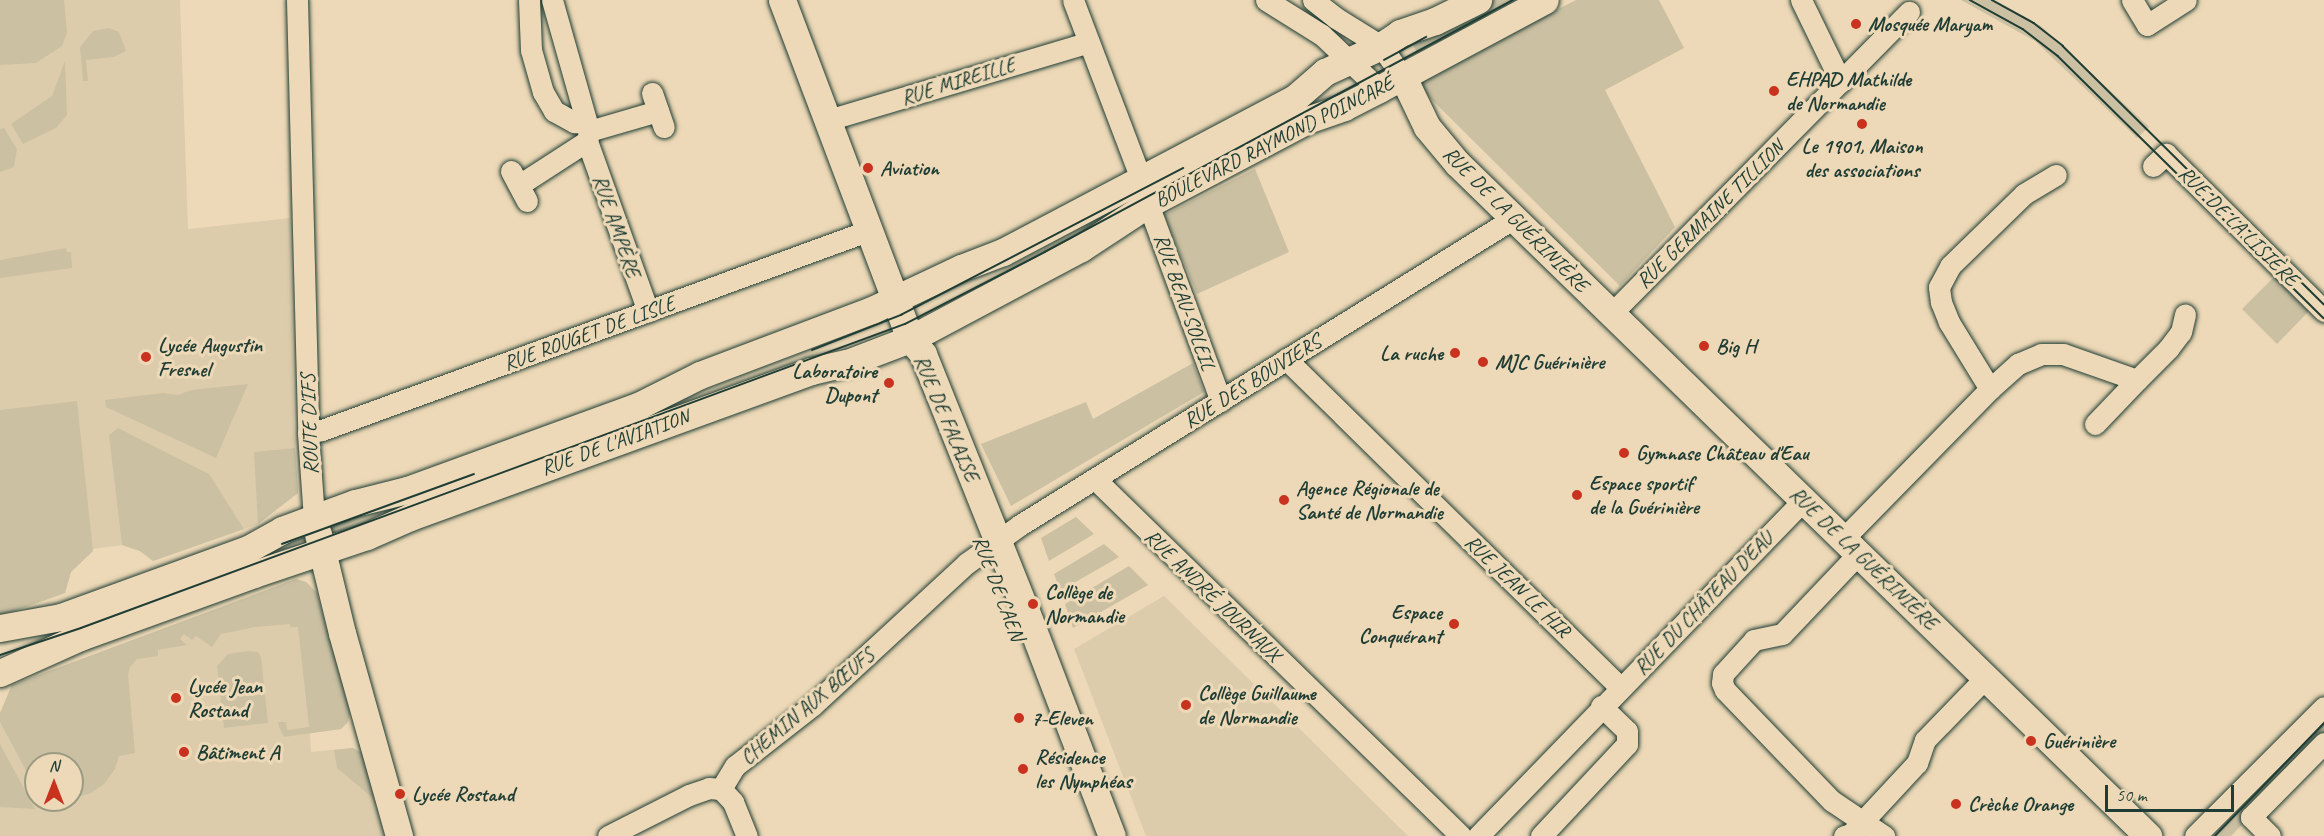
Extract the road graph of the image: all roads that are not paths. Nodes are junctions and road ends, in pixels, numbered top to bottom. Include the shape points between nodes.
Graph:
1 (297, 0) edge
2 (529, 0) edge
3 (552, 0) edge
4 (782, 0) edge
5 (1073, 0) edge
6 (1298, 0) edge
7 (1313, 0) edge
8 (1478, 0) edge
9 (1545, 0) edge
10 (1801, 0) edge
11 (2132, 0) edge
12 (2186, 0) edge
13 (1271, 3) edge
14 (1909, 12) dead end
15 (1089, 42) junction
16 (1381, 46) junction
17 (1352, 61) junction
18 (1403, 77) junction
19 (1840, 82) junction
20 (1379, 89) junction
21 (658, 110) dead end
22 (828, 120) junction
23 (1427, 128) junction
24 (588, 132) junction
25 (2153, 166) dead end
26 (2056, 175) dead end
27 (519, 186) dead end
28 (1145, 192) junction
29 (1514, 218) junction
30 (870, 230) junction
31 (895, 299) junction
32 (2324, 310) edge
33 (648, 312) junction
34 (1612, 314) junction
35 (2184, 314) dead end
36 (910, 339) junction
37 (1286, 359) junction
38 (2137, 380) junction
39 (1990, 389) junction
40 (1221, 401) junction
41 (2095, 424) dead end
42 (308, 433) junction
43 (1095, 479) junction
44 (1804, 500) junction
45 (314, 518) junction
46 (1851, 545) junction
47 (991, 547) junction
48 (323, 551) junction
49 (0, 628) edge
50 (0, 673) edge
51 (1986, 677) junction
52 (1620, 687) junction
53 (1601, 706) junction
54 (2324, 707) edge
55 (2324, 743) edge
56 (722, 789) junction
57 (1864, 820) junction
58 (399, 836) edge
59 (608, 836) edge
60 (747, 836) edge
61 (1094, 836) edge
62 (1112, 836) edge
63 (1461, 836) edge
64 (1478, 836) edge
65 (1541, 836) edge
66 (1844, 836) edge
67 (1884, 836) edge
68 (2148, 836) edge
69 (2195, 836) edge
70 (2270, 836) edge

1 - 42 street, ROUTE D'IFS
2 - 24 street via 531,50 543,92 554,111
3 - 24 street, RUE AMPÈRE
4 - 22 main road, RUE DE FALAISE
5 - 15 street, RUE BEAU-SOLEIL
6 - 13 street via 1291,5
7 - 16 street
8 - 16 main road, BOULEVARD RAYMOND POINCARÉ via 1400,33
9 - 18 main road, BOULEVARD RAYMOND POINCARÉ
10 - 19 street
11 - 12 street via 2147,25
13 - 17 street via 1310,26
14 - 19 street, RUE GERMAINE TILLION
15 - 22 street, RUE MIREILLE
15 - 28 street, RUE BEAU-SOLEIL
16 - 17 main road, BOULEVARD RAYMOND POINCARÉ
16 - 18 street
17 - 20 street
17 - 28 main road, BOULEVARD RAYMOND POINCARÉ via 1325,72 1295,98
18 - 20 main road, BOULEVARD RAYMOND POINCARÉ
18 - 23 main road, RUE DE LA GUÉRINIÈRE
19 - 34 street, RUE GERMAINE TILLION
20 - 23 main road, RUE DE LA GUÉRINIÈRE
20 - 28 main road, BOULEVARD RAYMOND POINCARÉ
21 - 24 street
22 - 30 main road, RUE DE FALAISE
23 - 29 main road, RUE DE LA GUÉRINIÈRE
24 - 27 street
24 - 33 street, RUE AMPÈRE
25 - 32 street, RUE DE LA LISIÈRE via 2166,154
26 - 39 street via 2024,194 1950,267 1939,286 1949,322
28 - 31 main road, BOULEVARD RAYMOND POINCARÉ
28 - 36 main road, BOULEVARD RAYMOND POINCARÉ via 1081,248
28 - 40 street, RUE BEAU-SOLEIL
29 - 34 main road, RUE DE LA GUÉRINIÈRE
29 - 37 street, RUE DES BOUVIERS
30 - 31 main road, RUE DE FALAISE
30 - 33 street, RUE ROUGET DE LISLE
31 - 36 main road, RUE DE FALAISE
31 - 45 main road, RUE DE L'AVIATION via 700,375 638,406 407,490
33 - 42 street, RUE ROUGET DE LISLE
34 - 44 main road, RUE DE LA GUÉRINIÈRE
35 - 38 street via 2181,332
36 - 47 main road, RUE DE CAEN via 908,359
36 - 48 main road, RUE DE L'AVIATION via 847,363 811,371
37 - 40 street, RUE DES BOUVIERS
37 - 52 street, RUE JEAN LE HIR
38 - 39 street via 2062,354 2041,354 2018,364
38 - 41 street
39 - 46 street
40 - 43 street, RUE DES BOUVIERS
42 - 45 street, ROUTE D'IFS
43 - 47 street, RUE DES BOUVIERS
43 - 63 street, RUE ANDRÉ JOURNAUX
44 - 46 main road, RUE DE LA GUÉRINIÈRE
44 - 52 street, RUE DU CHÂTEAU D'EAU
45 - 48 main road, ROUTE D'IFS
45 - 49 main road, RUE DE L'AVIATION via 248,549 61,617
46 - 51 main road, RUE DE LA GUÉRINIÈRE
46 - 57 street via 1782,634 1754,640 1723,674 1722,683 1832,801
47 - 56 street, CHEMIN AUX BŒUFS via 967,563 813,705 735,766
47 - 61 main road, RUE DE CAEN
47 - 62 main road
48 - 50 main road, RUE DE L'AVIATION via 80,637
48 - 58 main road, ROUTE D'IFS
51 - 57 street via 1924,740 1917,763
51 - 68 main road, RUE DE LA GUÉRINIÈRE
52 - 53 street, RUE DU CHÂTEAU D'EAU
53 - 64 street, RUE DU CHÂTEAU D'EAU
53 - 65 street via 1627,731 1627,744
54 - 69 street
55 - 70 street via 2251,817
56 - 59 street via 709,788 688,795
56 - 60 street via 734,802
57 - 66 street
57 - 67 street

